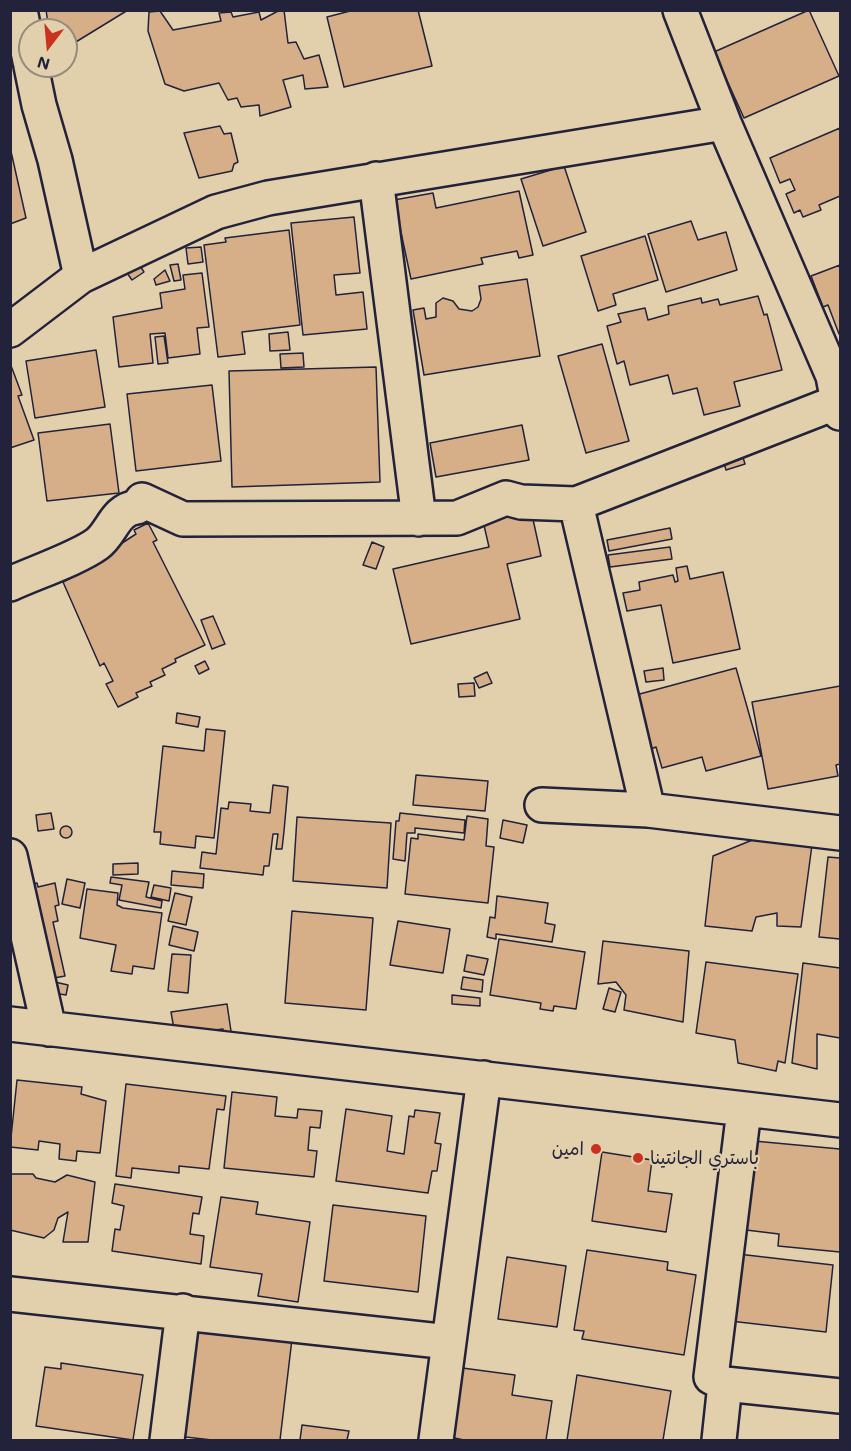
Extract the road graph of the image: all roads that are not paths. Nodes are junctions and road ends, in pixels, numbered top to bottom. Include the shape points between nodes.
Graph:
1 (680, 10) edge
2 (33, 78) edge
3 (724, 123) junction
4 (376, 180) junction
5 (81, 276) junction
6 (10, 330) edge
7 (839, 406) edge
8 (576, 504) junction
9 (419, 519) junction
10 (10, 584) edge
11 (542, 805) dead end
12 (648, 810) junction
13 (840, 833) edge
14 (10, 856) edge
15 (10, 1024) edge
16 (49, 1029) junction
17 (484, 1077) junction
18 (744, 1110) junction
19 (840, 1120) edge
20 (10, 1294) edge
21 (183, 1311) junction
22 (449, 1342) junction
23 (725, 1384) junction
24 (840, 1396) edge
25 (167, 1440) edge
26 (436, 1440) edge
27 (719, 1440) edge

1 - 3 street
2 - 5 street
3 - 4 street
3 - 7 street via 833,376
4 - 5 street via 268,198 216,212
4 - 9 street
5 - 6 street
7 - 8 street
8 - 9 street via 506,498 457,518
8 - 12 street
9 - 10 street via 183,519 142,500 138,507 127,508 112,522 98,543
11 - 12 street
12 - 13 street
14 - 16 street
15 - 16 street
16 - 17 street
17 - 18 street
17 - 22 street
18 - 19 street
18 - 23 street via 711,1377
20 - 21 street
21 - 22 street
21 - 25 street
22 - 26 street
23 - 24 street
23 - 27 street

